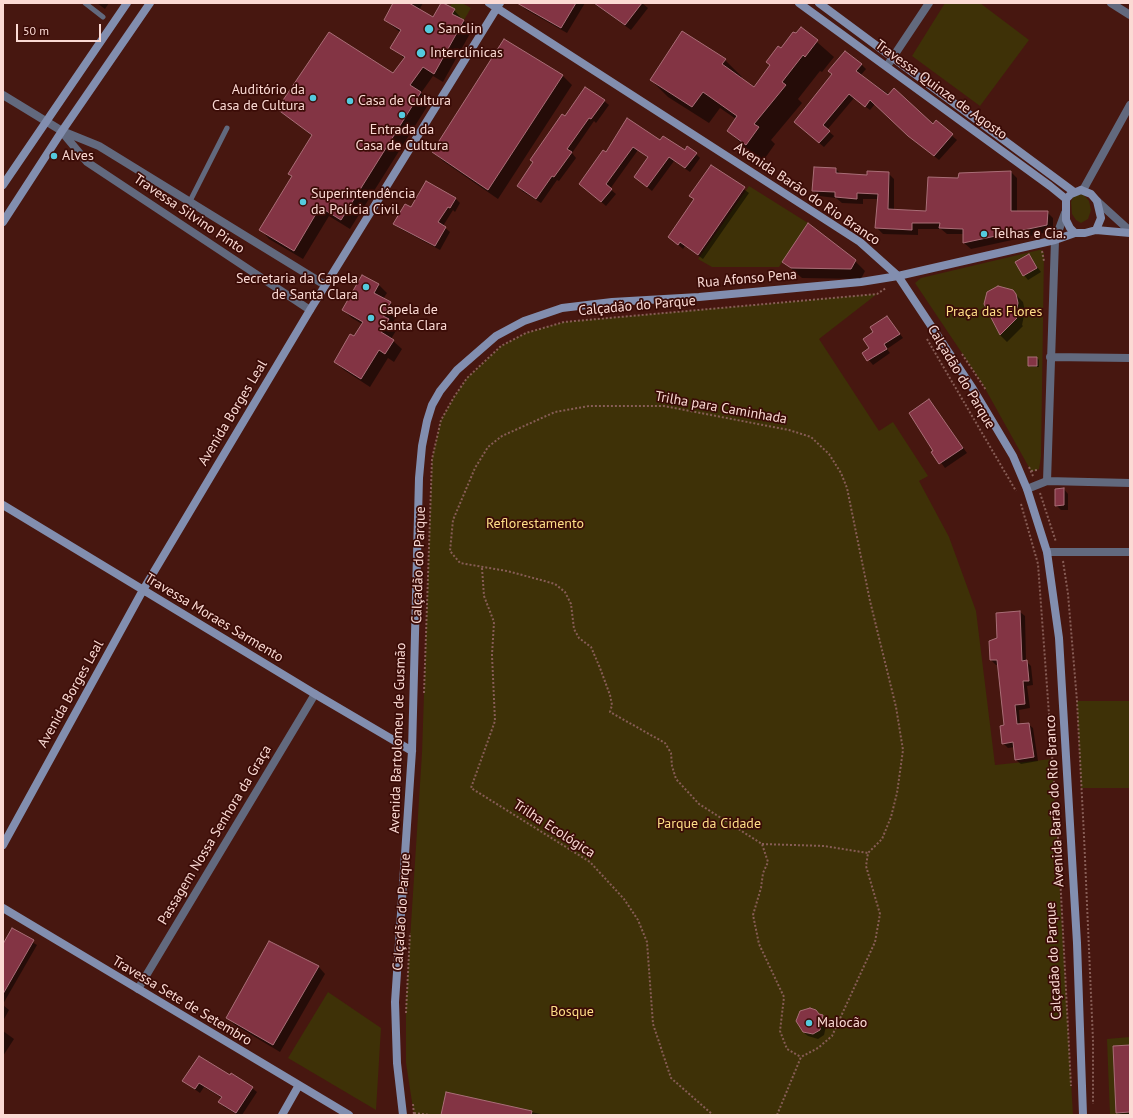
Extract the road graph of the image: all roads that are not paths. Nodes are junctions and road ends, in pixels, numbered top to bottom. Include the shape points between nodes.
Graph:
1 (85, 3) edge
2 (128, 3) edge
3 (150, 3) edge
4 (488, 3) edge
5 (799, 3) edge
6 (818, 3) edge
7 (929, 3) edge
8 (1111, 3) edge
9 (499, 6) edge
10 (1130, 16) edge
11 (103, 17) dead end
12 (893, 57) junction
13 (887, 66) junction
14 (3, 95) edge
15 (1130, 105) edge
16 (45, 121) junction
17 (227, 128) dead end
18 (62, 131) junction
19 (3, 186) edge
20 (1083, 190) junction
21 (1074, 192) junction
22 (1066, 199) junction
23 (1096, 201) junction
24 (189, 202) junction
25 (1065, 213) junction
26 (3, 222) edge
27 (1096, 230) junction
28 (1130, 232) edge
29 (1075, 233) junction
30 (1055, 240) junction
31 (898, 276) junction
32 (325, 285) junction
33 (310, 310) junction
34 (1050, 357) junction
35 (1130, 358) edge
36 (456, 370) joint
37 (1047, 481) junction
38 (1130, 483) edge
39 (1027, 489) junction
40 (3, 505) edge
41 (1047, 552) junction
42 (1130, 552) edge
43 (143, 590) junction
44 (315, 694) junction
45 (412, 751) junction
46 (3, 845) edge
47 (3, 908) edge
48 (138, 989) junction
49 (299, 1085) junction
50 (282, 1115) edge
51 (349, 1115) edge
52 (403, 1115) edge
53 (1083, 1115) edge

1 - 11 lane
2 - 16 street
3 - 18 street
4 - 9 street, Avenida Barão do Rio Branco
5 - 13 street, Travessa Quinze de Agosto
6 - 12 street, Travessa Quinze de Agosto
7 - 12 street
8 - 10 street
9 - 31 street, Avenida Barão do Rio Branco via 860,242
9 - 32 street, Avenida Borges Leal
12 - 13 street
12 - 21 street, Travessa Quinze de Agosto
13 - 22 street, Travessa Quinze de Agosto
14 - 16 street, Travessa Silvino Pinto
15 - 20 street
16 - 18 street, Travessa Silvino Pinto
16 - 19 street
17 - 24 lane
18 - 24 street, Travessa Silvino Pinto via 98,146
18 - 26 street
18 - 33 street, Travessa Silvino Pinto via 88,162
20 - 21 street
20 - 23 street via 1091,194
21 - 22 street
22 - 25 street
23 - 27 street via 1101,218
23 - 28 street
24 - 32 street, Travessa Silvino Pinto
25 - 29 street via 1068,224
25 - 30 street
27 - 28 street
27 - 29 street
29 - 30 street, Rua Afonso Pena
30 - 31 street, Rua Afonso Pena
30 - 34 street
31 - 36 street, Rua Afonso Pena via 861,282 562,308 524,320 496,336
31 - 39 street, Avenida Barão do Rio Branco via 974,389 1012,456
32 - 33 street, Avenida Borges Leal
33 - 43 street, Avenida Borges Leal
34 - 35 street
34 - 37 street
36 - 45 street, Avenida Bartolomeu de Gusmão via 432,405 422,446
37 - 38 street
37 - 39 street
39 - 41 street, Avenida Barão do Rio Branco
40 - 43 street, Travessa Moraes Sarmento
41 - 42 street
41 - 53 street, Avenida Barão do Rio Branco via 1059,638 1077,943
43 - 44 street, Travessa Moraes Sarmento
43 - 46 street, Avenida Borges Leal
44 - 45 street, Travessa Moraes Sarmento
44 - 48 street, Passagem Nossa Senhora da Graça
45 - 52 street, Avenida Bartolomeu de Gusmão via 396,1002 397,1063
47 - 48 street, Travessa Sete de Setembro
48 - 49 street, Travessa Sete de Setembro
49 - 50 street
49 - 51 street, Travessa Sete de Setembro

